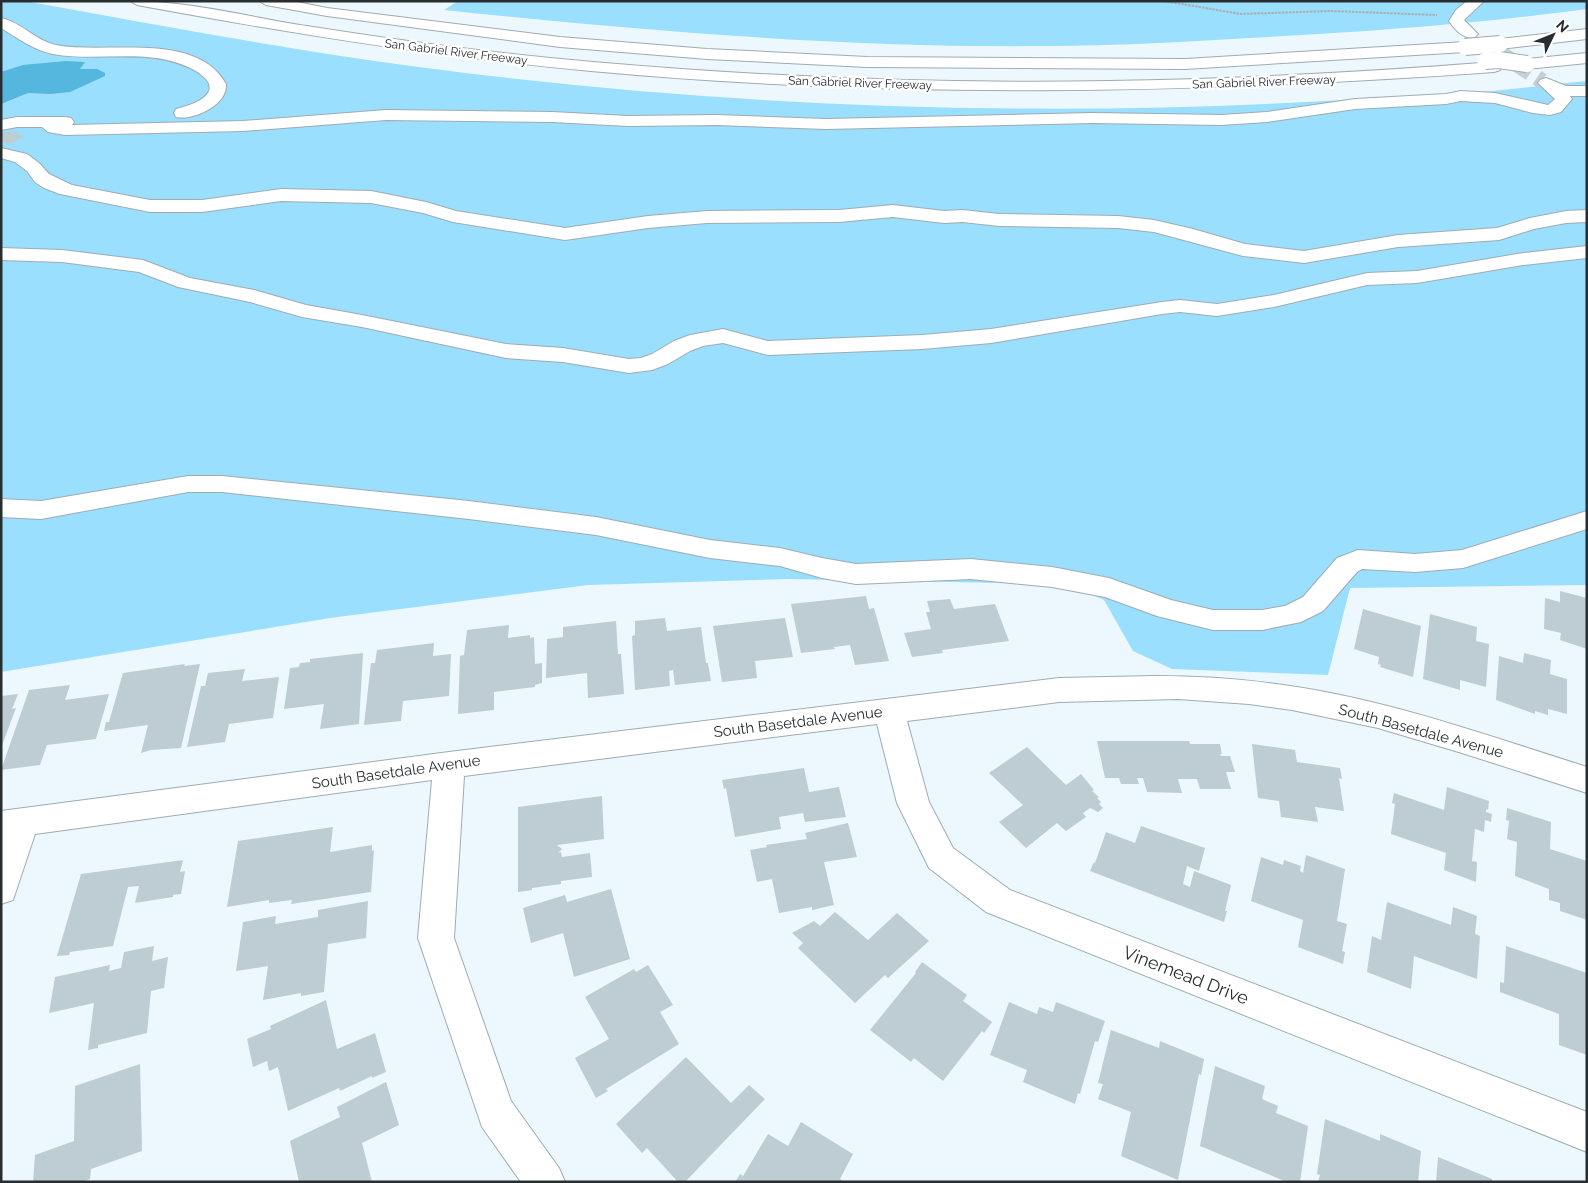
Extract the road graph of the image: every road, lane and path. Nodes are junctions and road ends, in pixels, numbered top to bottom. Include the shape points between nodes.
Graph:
1 (137, 1) edge
2 (175, 1) edge
3 (213, 1) edge
4 (266, 1) edge
5 (1164, 1) edge
6 (1476, 1) edge
7 (1, 22) edge
8 (1458, 25) junction
9 (1587, 34) edge
10 (1478, 53) junction
11 (1587, 58) edge
12 (1587, 91) edge
13 (217, 109) dead end
14 (182, 113) junction
15 (46, 122) junction
16 (1, 125) edge
17 (1, 153) edge
18 (1587, 216) edge
19 (1587, 252) edge
20 (1, 254) edge
21 (1, 508) edge
22 (1587, 520) edge
23 (890, 711) junction
24 (449, 765) junction
25 (1587, 780) edge
26 (12, 824) edge
27 (1, 889) edge
28 (1587, 1132) edge
29 (545, 1182) edge

1 - 10 main road, San Gabriel River Freeway via 322,34 571,65 755,79 924,86 1124,87 1281,82
2 - 10 main road via 311,26 428,42 581,59 748,72 947,79 1226,78
3 - 10 main road via 364,27 489,43 645,58 826,69 1063,74 1170,72 1285,68
4 - 10 main road, San Gabriel River Freeway via 560,42 867,62 1184,64
5 - 8 path via 1240,14 1323,11 1436,14
6 - 8 main road via 1457,18
7 - 14 main road via 52,48 158,54 187,58 197,63 218,83 218,90 205,104
8 - 10 main road
9 - 10 main road via 1500,44 1487,54
10 - 11 main road, San Gabriel River Freeway, bridge via 1527,64
12 - 15 main road via 1571,92 1548,84 1564,99 1550,110 1495,98 1461,96 1355,104 1221,120 1094,118 817,124 386,115 243,126 84,130 54,128
13 - 14 main road
14 - 15 main road via 145,119
15 - 16 main road
17 - 18 main road via 21,158 42,178 67,190 150,206 202,206 281,195 372,197 453,216 565,234 707,216 839,216 893,211 944,218 963,216 1154,226 1244,250 1304,257 1398,241 1499,234 1530,224
19 - 20 main road via 1417,277 1367,279 1274,301 1217,310 1180,306 1162,308 956,340 768,348 723,336 682,346 644,366 578,356 506,351 335,318 254,296 185,283 143,266 62,256
21 - 22 main road via 41,510 188,484 222,484 596,526 856,574 971,569 1052,577 1109,588 1167,609 1213,620 1262,620 1291,615 1312,604 1347,565 1358,559 1415,563 1463,559
23 - 24 main road, South Basetdale Avenue
23 - 25 main road, South Basetdale Avenue via 1059,690 1158,686 1250,692 1359,712
23 - 28 main road, Vinemead Drive via 913,803 941,858 998,901
24 - 26 main road, South Basetdale Avenue
24 - 29 main road via 436,938 496,1114
26 - 27 main road

